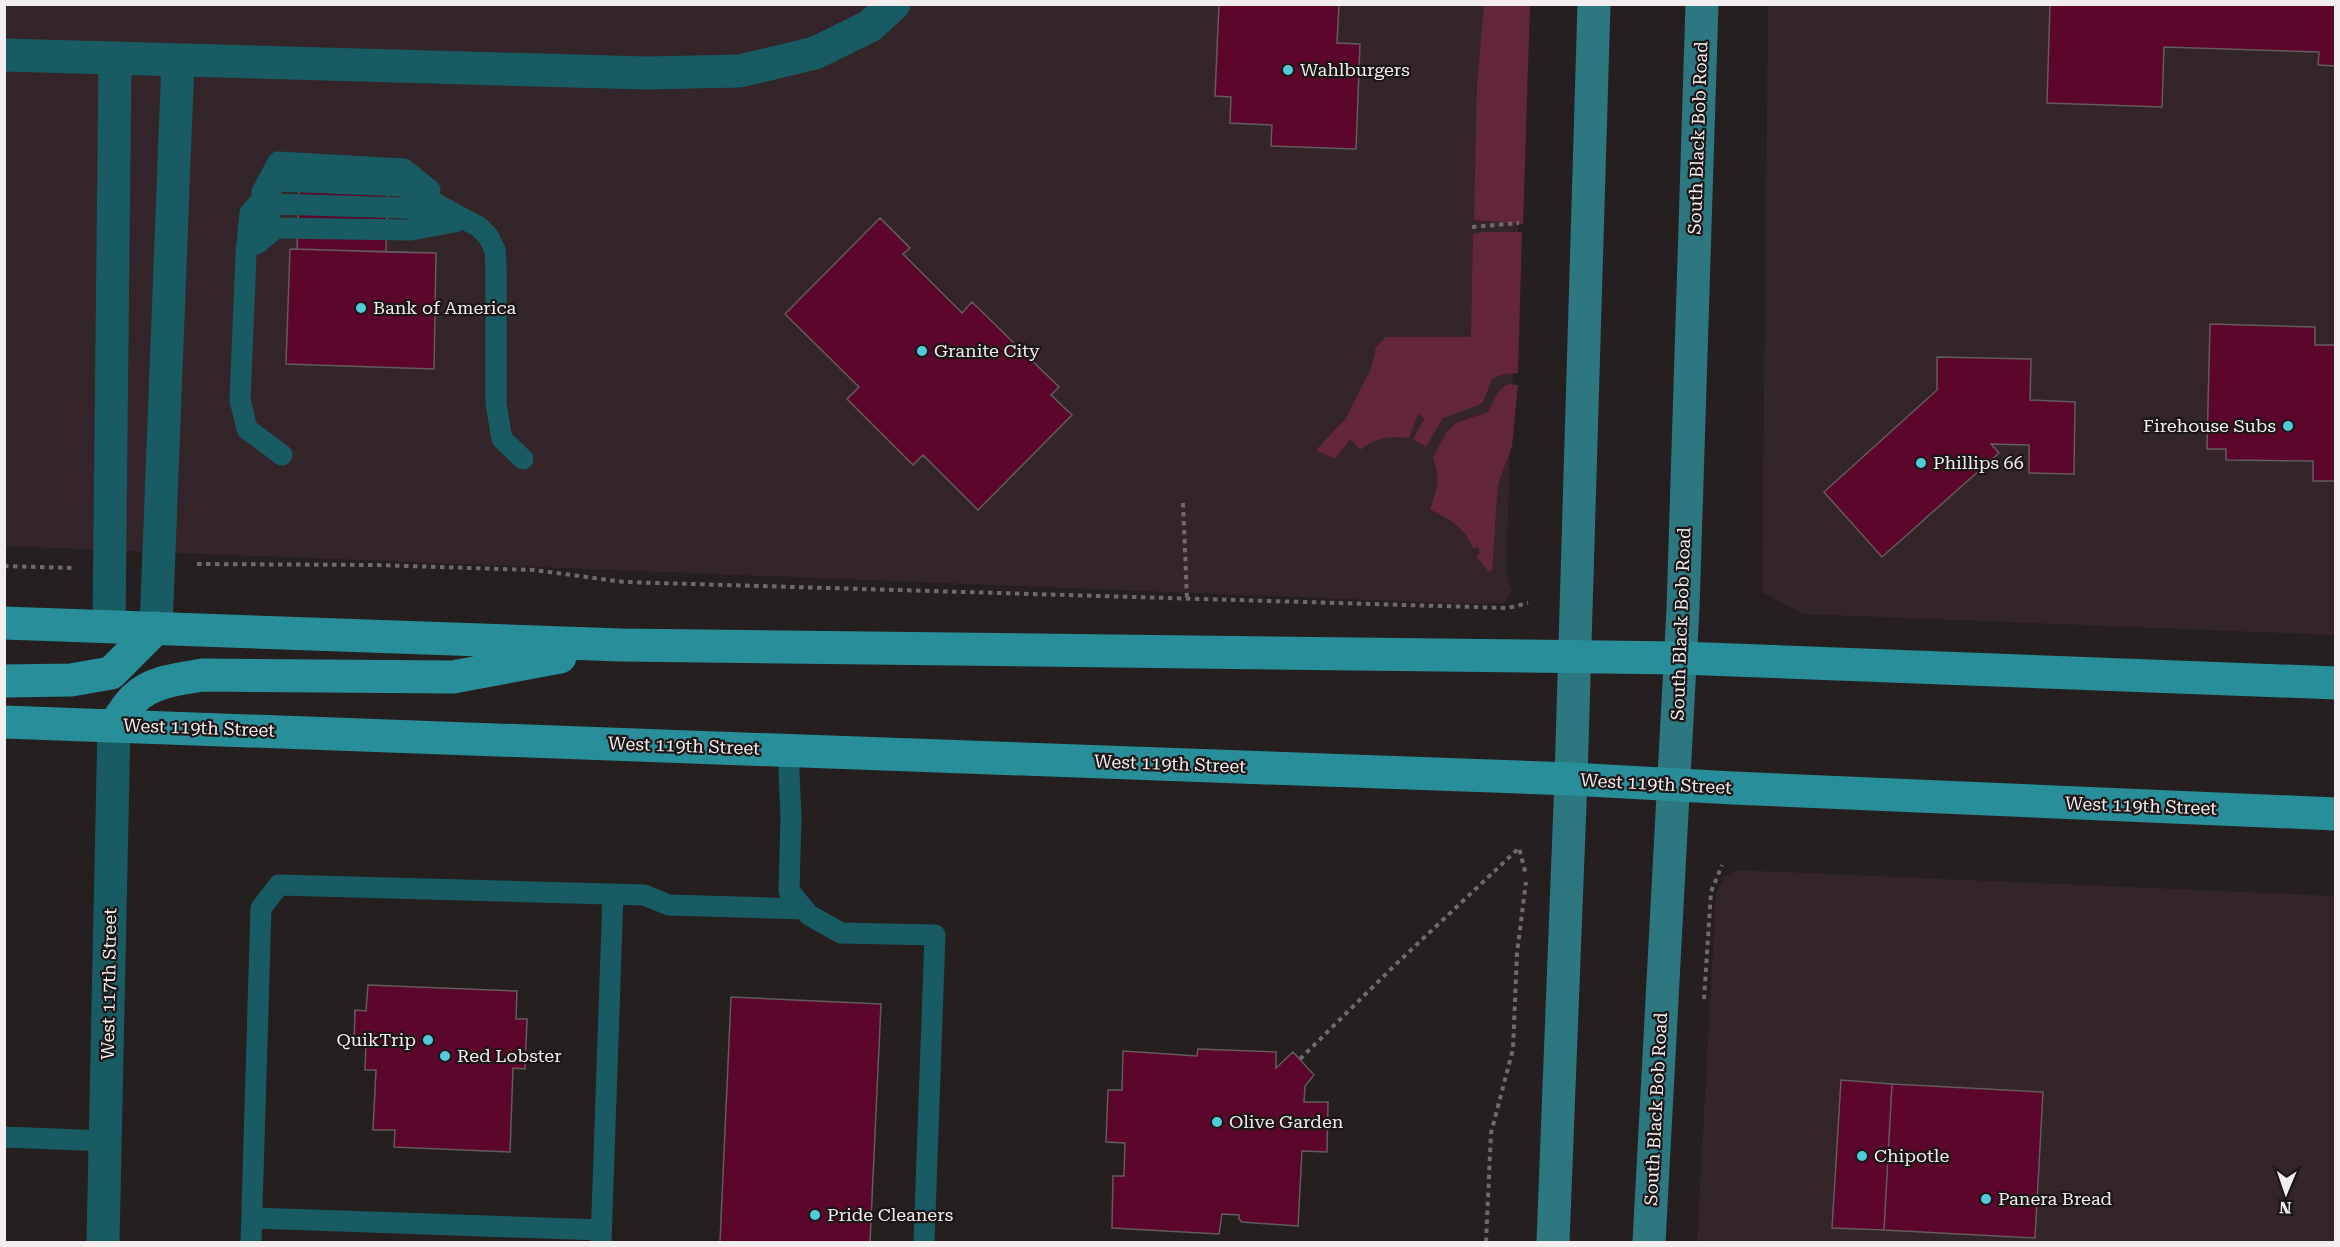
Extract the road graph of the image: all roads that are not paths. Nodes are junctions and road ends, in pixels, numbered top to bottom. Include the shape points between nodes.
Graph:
1 (894, 4) edge
2 (1594, 4) edge
3 (1702, 4) edge
4 (4, 55) edge
5 (115, 58) junction
6 (178, 60) junction
7 (468, 220) junction
8 (246, 254) junction
9 (282, 454) dead end
10 (523, 459) dead end
11 (4, 623) edge
12 (109, 626) junction
13 (156, 628) junction
14 (621, 645) junction
15 (1574, 656) junction
16 (1680, 658) junction
17 (4, 681) edge
18 (2336, 683) edge
19 (4, 722) edge
20 (114, 725) junction
21 (788, 750) junction
22 (1571, 779) junction
23 (1674, 783) junction
24 (2336, 814) edge
25 (613, 894) junction
26 (804, 909) junction
27 (4, 1137) edge
28 (105, 1141) junction
29 (252, 1218) junction
30 (601, 1236) edge
31 (103, 1242) edge
32 (251, 1242) edge
33 (924, 1242) edge
34 (1553, 1242) edge
35 (1649, 1242) edge

1 - 6 street via 870,26 815,53 740,71 646,73
2 - 15 main road
3 - 16 main road, South Black Bob Road
4 - 5 street
5 - 6 street
5 - 12 street
6 - 13 street
7 - 8 lane via 411,230 276,228
7 - 8 lane via 403,186 278,181 250,213
7 - 10 lane via 488,236 495,250 496,404 502,439
8 - 9 lane via 240,400 247,429
11 - 12 main road
12 - 13 main road
13 - 14 main road
13 - 17 main road via 111,672 71,680
14 - 15 main road
14 - 20 main road via 453,677 203,675 166,681 147,689
15 - 16 main road
15 - 22 main road
16 - 18 main road
16 - 23 main road, South Black Bob Road
19 - 20 main road, West 119th Street
20 - 21 main road, West 119th Street
20 - 28 street, West 117th Street
21 - 22 main road, West 119th Street
21 - 26 lane via 789,891
22 - 23 main road, West 119th Street
22 - 34 main road
23 - 24 main road, West 119th Street
23 - 35 main road, South Black Bob Road
25 - 26 lane via 644,896 669,905
25 - 29 lane via 279,885 261,908
25 - 30 lane
26 - 33 lane via 841,933 935,935
27 - 28 lane
28 - 31 street, West 117th Street
29 - 30 lane
29 - 32 lane

